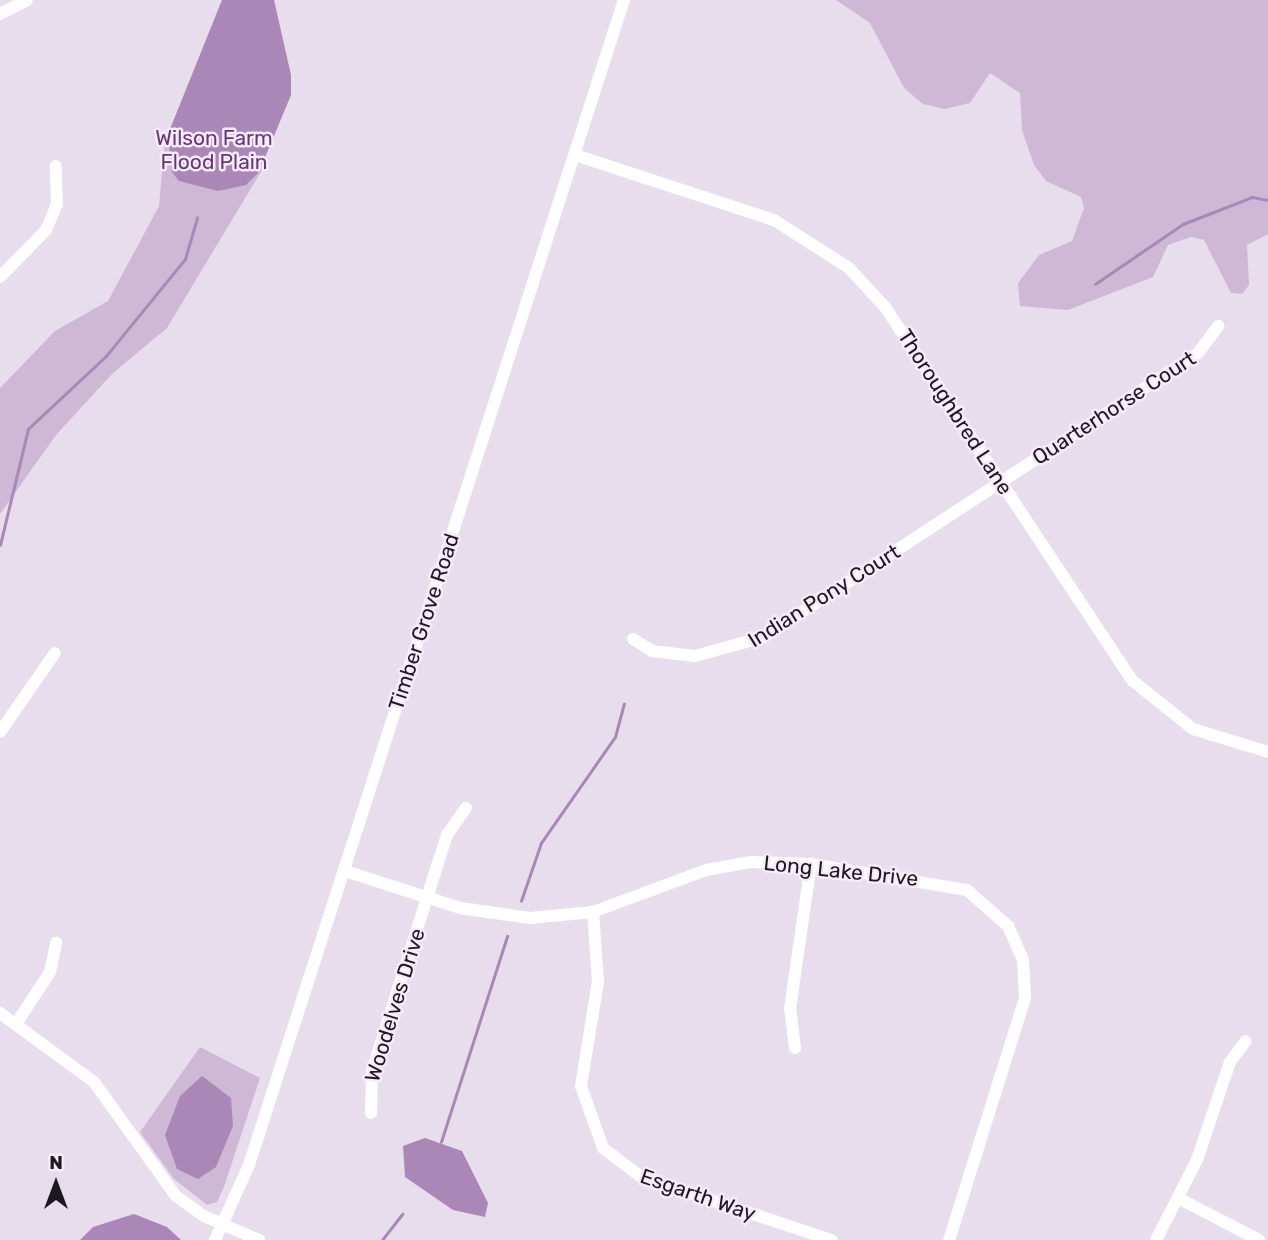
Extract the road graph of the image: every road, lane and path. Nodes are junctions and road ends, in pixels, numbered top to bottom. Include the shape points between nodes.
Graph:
1 (27, 0) edge
2 (624, 0) edge
3 (0, 14) edge
4 (575, 155) junction
5 (56, 166) dead end
6 (0, 277) edge
7 (1218, 326) dead end
8 (1000, 483) junction
9 (633, 639) dead end
10 (55, 653) dead end
11 (0, 732) edge
12 (1268, 752) edge
13 (466, 808) dead end
14 (811, 864) junction
15 (345, 872) junction
16 (428, 898) junction
17 (593, 912) junction
18 (56, 943) dead end
19 (0, 1013) edge
20 (16, 1024) junction
21 (1246, 1041) dead end
22 (795, 1048) dead end
23 (371, 1113) dead end
24 (1178, 1198) junction
25 (223, 1225) junction
26 (215, 1240) edge
27 (259, 1240) edge
28 (832, 1240) edge
29 (949, 1240) edge
30 (1156, 1240) edge
31 (1259, 1240) edge

1 - 3 street
2 - 4 street, Timber Grove Road
4 - 8 street, Thoroughbred Lane via 774,220 832,254 885,307
4 - 15 street, Timber Grove Road
5 - 6 street via 57,204 46,230
7 - 8 street, Quarterhorse Court via 1198,353
8 - 9 street, Indian Pony Court via 751,643 679,655 652,651
8 - 12 street, Thoroughbred Lane via 1133,681 1193,729
10 - 11 street
13 - 16 street, Woodelves Drive via 447,835
14 - 17 street, Long Lake Drive via 722,867
14 - 22 street via 790,1009
14 - 29 street, Long Lake Drive via 967,891 1003,919 1023,959 1021,1018
15 - 16 street, Long Lake Drive
15 - 25 street, Timber Grove Road
16 - 17 street, Long Lake Drive via 512,917
16 - 23 street, Woodelves Drive via 372,1071
17 - 28 street, Esgarth Way via 598,981 581,1086 588,1119 603,1148 641,1177
18 - 20 street via 50,972
19 - 20 street
20 - 25 street via 94,1082 164,1185
21 - 24 street via 1230,1062 1209,1131
24 - 30 street
24 - 31 street
25 - 26 street, Timber Grove Road
25 - 27 street

